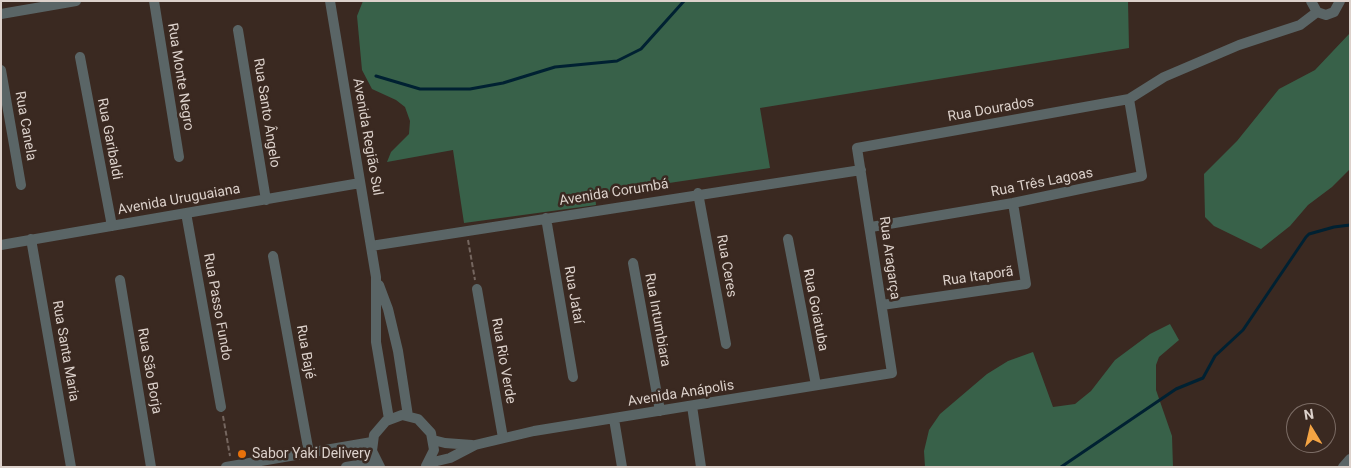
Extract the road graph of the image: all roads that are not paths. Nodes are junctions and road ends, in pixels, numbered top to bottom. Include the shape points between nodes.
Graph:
1 (74, 1) edge
2 (154, 1) edge
3 (330, 1) edge
4 (1310, 1) edge
5 (1340, 1) edge
6 (1317, 12) junction
7 (1, 14) edge
8 (238, 30) dead end
9 (80, 57) dead end
10 (1, 70) edge
11 (1129, 99) junction
12 (857, 148) joint
13 (179, 157) dead end
14 (861, 170) junction
15 (360, 182) junction
16 (21, 185) dead end
17 (698, 193) junction
18 (266, 200) junction
19 (1013, 203) junction
20 (186, 213) junction
21 (546, 218) junction
22 (112, 226) junction
23 (871, 227) junction
24 (31, 239) junction
25 (788, 240) dead end
26 (1, 245) edge
27 (371, 246) junction
28 (273, 256) dead end
29 (633, 263) dead end
30 (376, 277) junction
31 (120, 280) dead end
32 (477, 289) road end
33 (882, 305) junction
34 (726, 344) dead end
35 (892, 373) joint
36 (573, 377) dead end
37 (816, 386) junction
38 (222, 406) road end
39 (692, 406) junction
40 (660, 412) junction
41 (408, 416) junction
42 (389, 419) junction
43 (614, 419) junction
44 (503, 438) junction
45 (433, 440) junction
46 (372, 442) junction
47 (476, 445) junction
48 (309, 453) junction
49 (1350, 459) edge
50 (378, 464) edge
51 (427, 465) edge
52 (229, 466) edge
53 (71, 467) edge
54 (151, 467) edge
55 (346, 467) edge
56 (622, 467) edge
57 (701, 467) edge
58 (1343, 467) edge

1 - 7 street
2 - 13 street, Rua Monte Negro
3 - 15 street, Avenida Região Sul
4 - 6 street
5 - 6 street via 1338,8 1330,14
6 - 11 street via 1300,25 1239,45 1164,77
8 - 18 street, Rua Santo Ângelo
9 - 22 street, Rua Garibaldi
10 - 16 street, Rua Canela
11 - 12 street, Rua Dourados
11 - 19 street, Rua Três Lagoas via 1142,176
12 - 14 street, Rua Aragarça
14 - 17 street, Avenida Corumbá
14 - 23 street, Rua Aragarça
15 - 18 street, Avenida Uruguaiana
15 - 27 street, Avenida Região Sul
17 - 21 street, Avenida Corumbá
17 - 34 street, Rua Ceres
18 - 20 street, Avenida Uruguaiana
19 - 23 street, Rua Três Lagoas
19 - 33 street, Rua Itaporã via 1026,284
20 - 22 street, Avenida Uruguaiana
20 - 38 street, Rua Passo Fundo
21 - 27 street, Avenida Corumbá
21 - 36 street, Rua Jataí
22 - 24 street, Avenida Uruguaiana
23 - 33 street, Rua Aragarça
24 - 26 street, Avenida Uruguaiana
24 - 53 street, Rua Santa Maria
25 - 37 street, Rua Goiatuba
27 - 30 street, Avenida Região Sul
28 - 48 street, Rua Bajé
29 - 40 street, Rua Intumbiara
30 - 41 street, Avenida Região Sul via 398,351
30 - 42 street, Avenida Região Sul via 376,342
31 - 54 street, Rua São Borja
32 - 44 street, Rua Rio Verde
33 - 35 street, Rua Aragarça
35 - 37 street, Avenida Anápolis
37 - 39 street, Avenida Anápolis
39 - 40 street, Avenida Anápolis
39 - 57 street
40 - 43 street, Avenida Anápolis
41 - 42 street
41 - 45 street via 426,425
42 - 46 street via 377,428
43 - 44 street, Avenida Anápolis
43 - 56 street
44 - 47 street, Avenida Anápolis
45 - 47 street, Avenida Anápolis
45 - 51 street via 434,450
46 - 48 street
46 - 50 street
47 - 51 street, Avenida Anápolis
48 - 52 street
49 - 58 street
50 - 55 street

